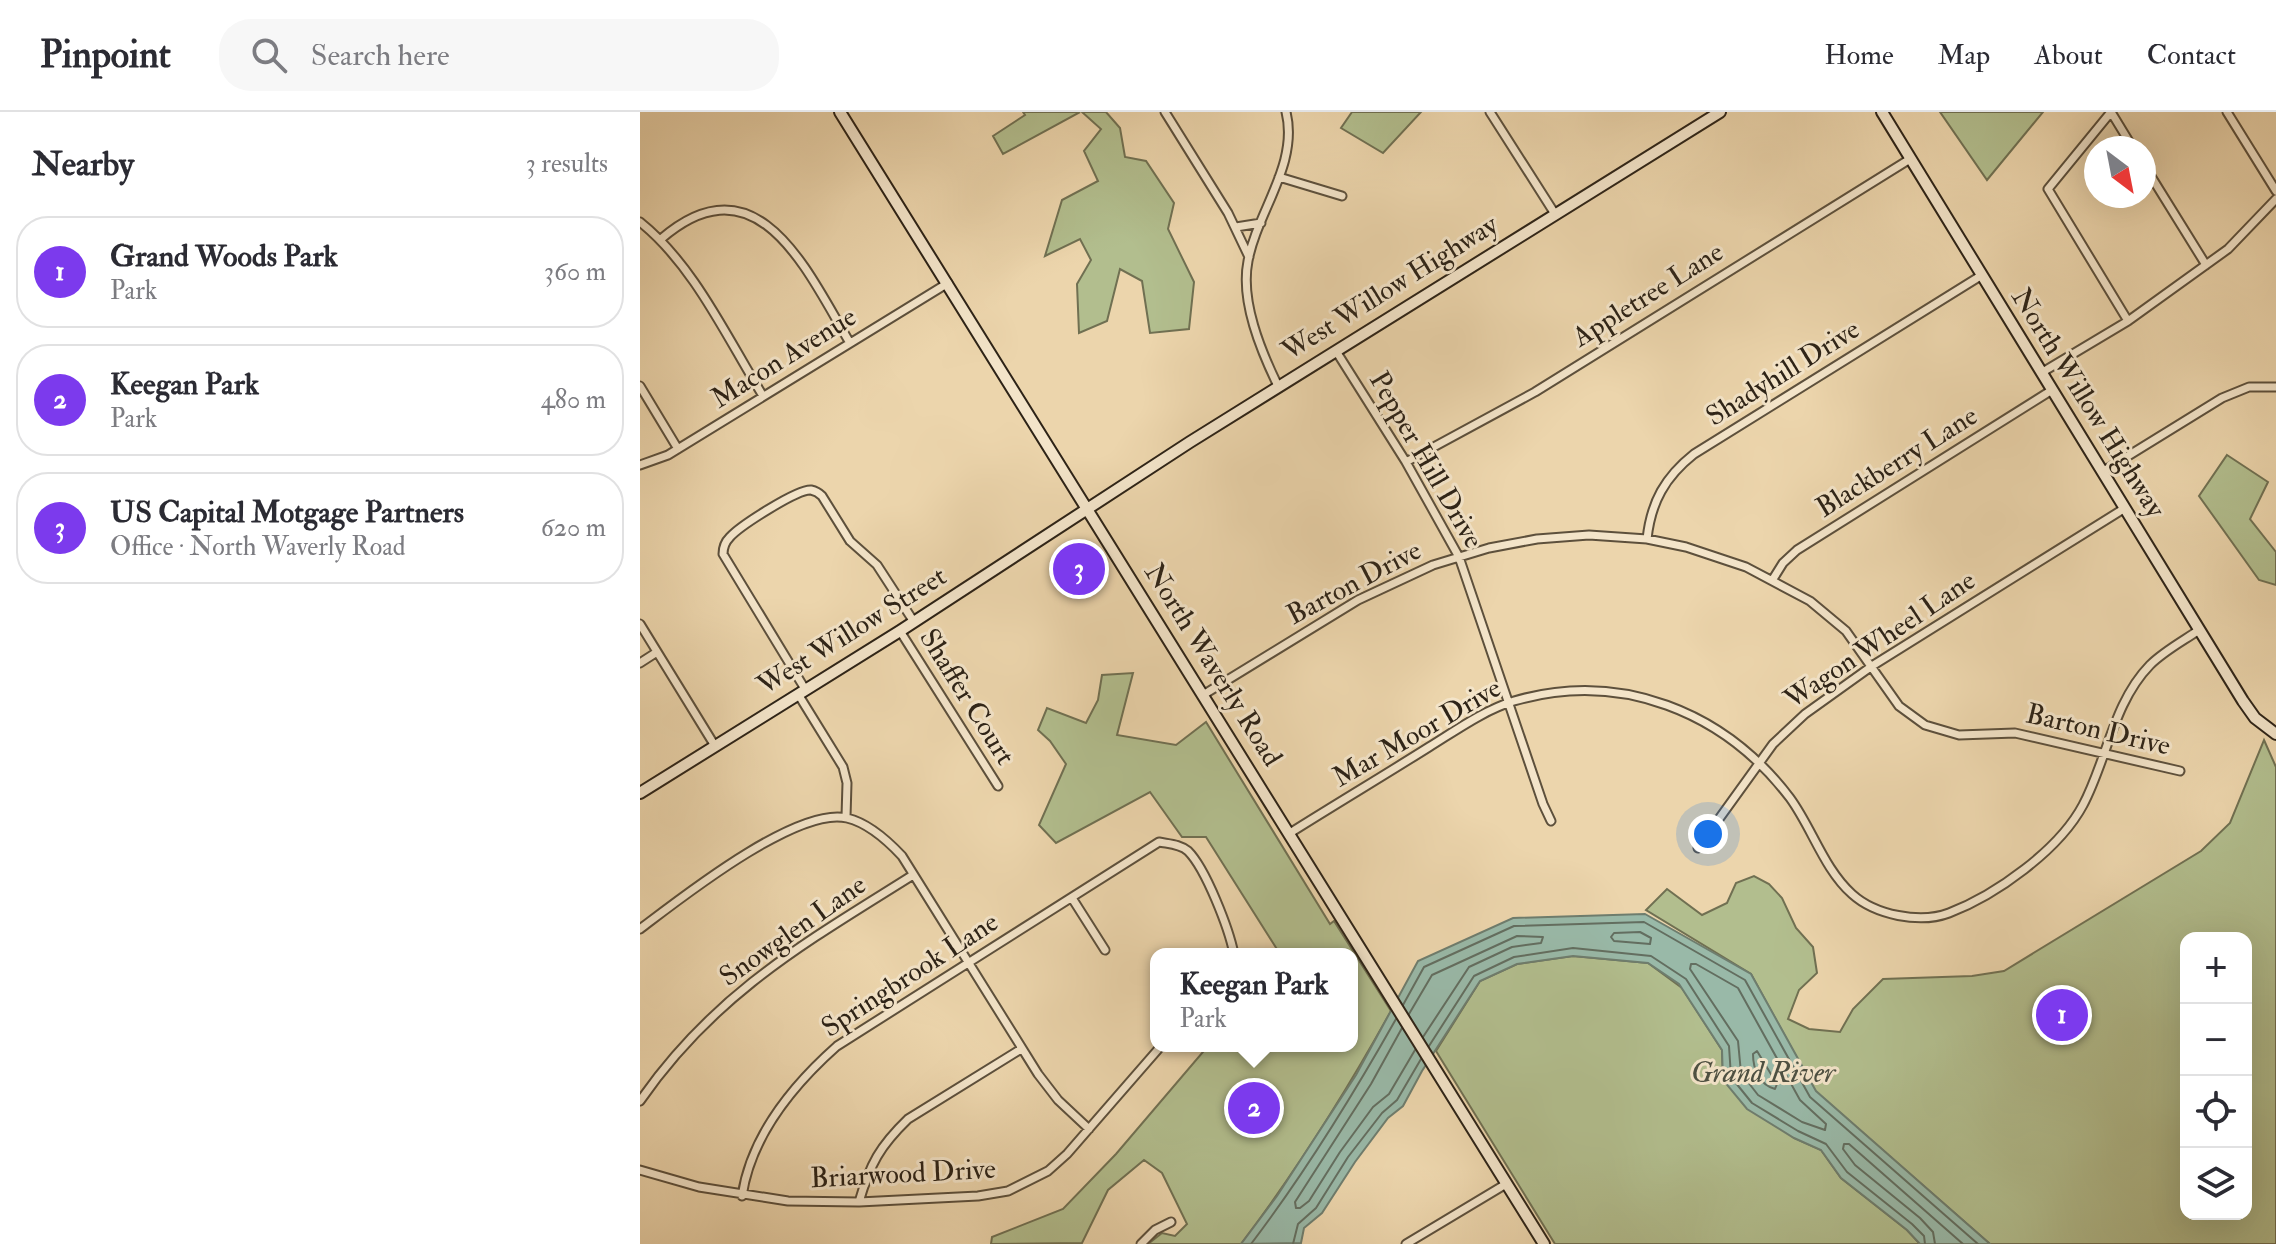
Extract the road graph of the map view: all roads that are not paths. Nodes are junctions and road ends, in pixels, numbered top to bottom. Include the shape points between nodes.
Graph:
1 (840, 112) edge
2 (1165, 112) edge
3 (1286, 112) edge
4 (1490, 112) edge
5 (1720, 112) edge
6 (1882, 112) edge
7 (2111, 112) edge
8 (2227, 112) edge
9 (2126, 136) edge
10 (1910, 159) junction
11 (1279, 177) junction
12 (2156, 184) edge
13 (2276, 191) edge
14 (1342, 196) dead end
15 (2276, 199) edge
16 (1555, 214) junction
17 (640, 222) edge
18 (1261, 223) junction
19 (1236, 227) junction
20 (661, 239) junction
21 (1249, 257) junction
22 (2206, 265) junction
23 (1982, 275) junction
24 (948, 283) junction
25 (2128, 321) junction
26 (850, 343) junction
27 (1336, 351) junction
28 (2041, 373) junction
29 (640, 386) edge
30 (1278, 386) junction
31 (2276, 387) edge
32 (2052, 390) junction
33 (763, 396) junction
34 (678, 449) junction
35 (1406, 462) junction
36 (640, 465) edge
37 (2102, 472) junction
38 (2125, 508) junction
39 (1088, 509) junction
40 (1647, 539) junction
41 (1459, 557) junction
42 (1773, 579) junction
43 (914, 622) junction
44 (640, 624) edge
45 (2199, 630) junction
46 (900, 631) junction
47 (657, 652) junction
48 (640, 663) edge
49 (1872, 666) junction
50 (802, 692) junction
51 (1203, 695) junction
52 (1510, 702) junction
53 (2276, 734) edge
54 (715, 746) junction
55 (2103, 753) junction
56 (1759, 762) junction
57 (2180, 771) dead end
58 (998, 786) dead end
59 (640, 793) edge
60 (846, 817) junction
61 (1551, 821) dead end
62 (1290, 833) junction
63 (1698, 848) dead end
64 (913, 875) junction
65 (1072, 898) junction
66 (640, 929) edge
67 (1232, 948) edge
68 (1105, 950) dead end
69 (968, 963) junction
70 (1021, 1049) junction
71 (1156, 1052) edge
72 (640, 1101) edge
73 (1089, 1129) junction
74 (640, 1170) edge
75 (1506, 1184) junction
76 (742, 1196) junction
77 (859, 1202) junction
78 (1171, 1222) dead end
79 (1141, 1244) edge
80 (1406, 1244) edge
81 (1544, 1244) edge

1 - 24 street, North Waverly Road
2 - 19 street
3 - 11 street via 1288,140
4 - 16 street
5 - 16 street, West Willow Highway
6 - 10 street, North Willow Highway
7 - 9 street
7 - 25 street via 2048,189
8 - 13 street
10 - 23 street, North Willow Highway
10 - 35 street, Appletree Lane via 1535,392
11 - 14 street
11 - 18 street
12 - 22 street
15 - 22 street via 2246,233
16 - 27 street, West Willow Highway
17 - 20 street
18 - 19 street
18 - 21 street
19 - 21 street
20 - 26 street via 689,218 707,213 726,211 765,222 793,249
20 - 33 street
21 - 30 street via 1253,325
22 - 25 street
23 - 28 street, North Willow Highway
23 - 40 street, Shadyhill Drive via 1694,454 1661,490
24 - 26 street, Macon Avenue
24 - 39 street, North Waverly Road
25 - 28 street
26 - 33 street, Macon Avenue
27 - 30 street, West Willow Highway
27 - 35 street, Pepper Hill Drive
28 - 32 street, North Willow Highway
29 - 34 street
30 - 39 street, West Willow Highway
31 - 37 street via 2249,387 2222,398
32 - 37 street, North Willow Highway
32 - 42 street, Blackberry Lane via 1797,550
33 - 34 street, Macon Avenue
34 - 36 street, Macon Avenue
35 - 41 street, Pepper Hill Drive
37 - 38 street, North Willow Highway
38 - 45 street, North Willow Highway
38 - 49 street, Wagon Wheel Lane
39 - 43 street, West Willow Street
39 - 51 street, North Waverly Road
40 - 41 street, Barton Drive via 1537,539
40 - 42 street, Barton Drive via 1711,554
41 - 51 street, Barton Drive via 1378,589
41 - 52 street, Pepper Hill Drive
42 - 49 street, Barton Drive via 1837,621
43 - 46 street, West Willow Street
43 - 50 street, Shaffer Court via 822,496 810,490 793,496 735,532 723,547 727,564
44 - 47 street
45 - 53 street, North Willow Highway via 2255,718
45 - 55 street, Mar Moor Drive via 2148,667
46 - 50 street, West Willow Street
46 - 58 street, Shaffer Court
47 - 48 street
47 - 54 street
49 - 55 street, Barton Drive via 1899,706 1940,731 1969,736 2015,733
49 - 56 street, Wagon Wheel Lane via 1805,714
50 - 54 street, West Willow Street
50 - 60 street via 843,767
51 - 62 street, North Waverly Road
52 - 56 street, Mar Moor Drive via 1578,690 1649,697 1697,716
52 - 61 street, Pepper Hill Drive
52 - 62 street, Mar Moor Drive
54 - 59 street, West Willow Street
55 - 56 street, Mar Moor Drive via 2083,804 2052,847 1967,905 1927,918 1880,910 1850,893 1791,799
55 - 57 street, Barton Drive
56 - 63 street, Wagon Wheel Lane
60 - 64 street via 893,846
60 - 66 street via 803,823 783,832
62 - 75 street, North Waverly Road
64 - 69 street
64 - 72 street, Snowglen Lane via 750,982 675,1055
65 - 67 street, Springbrook Lane via 1159,842 1186,849 1223,918
65 - 68 street
65 - 69 street, Springbrook Lane
69 - 70 street
69 - 76 street, Springbrook Lane via 863,1029 810,1070 772,1120
70 - 73 street via 1058,1100
70 - 77 street via 897,1129 873,1161
71 - 73 street, Briarwood Drive
73 - 77 street, Briarwood Drive via 1048,1171 1008,1191
74 - 76 street, Briarwood Drive
75 - 80 street
75 - 81 street, North Waverly Road
76 - 77 street, Briarwood Drive
78 - 79 street

